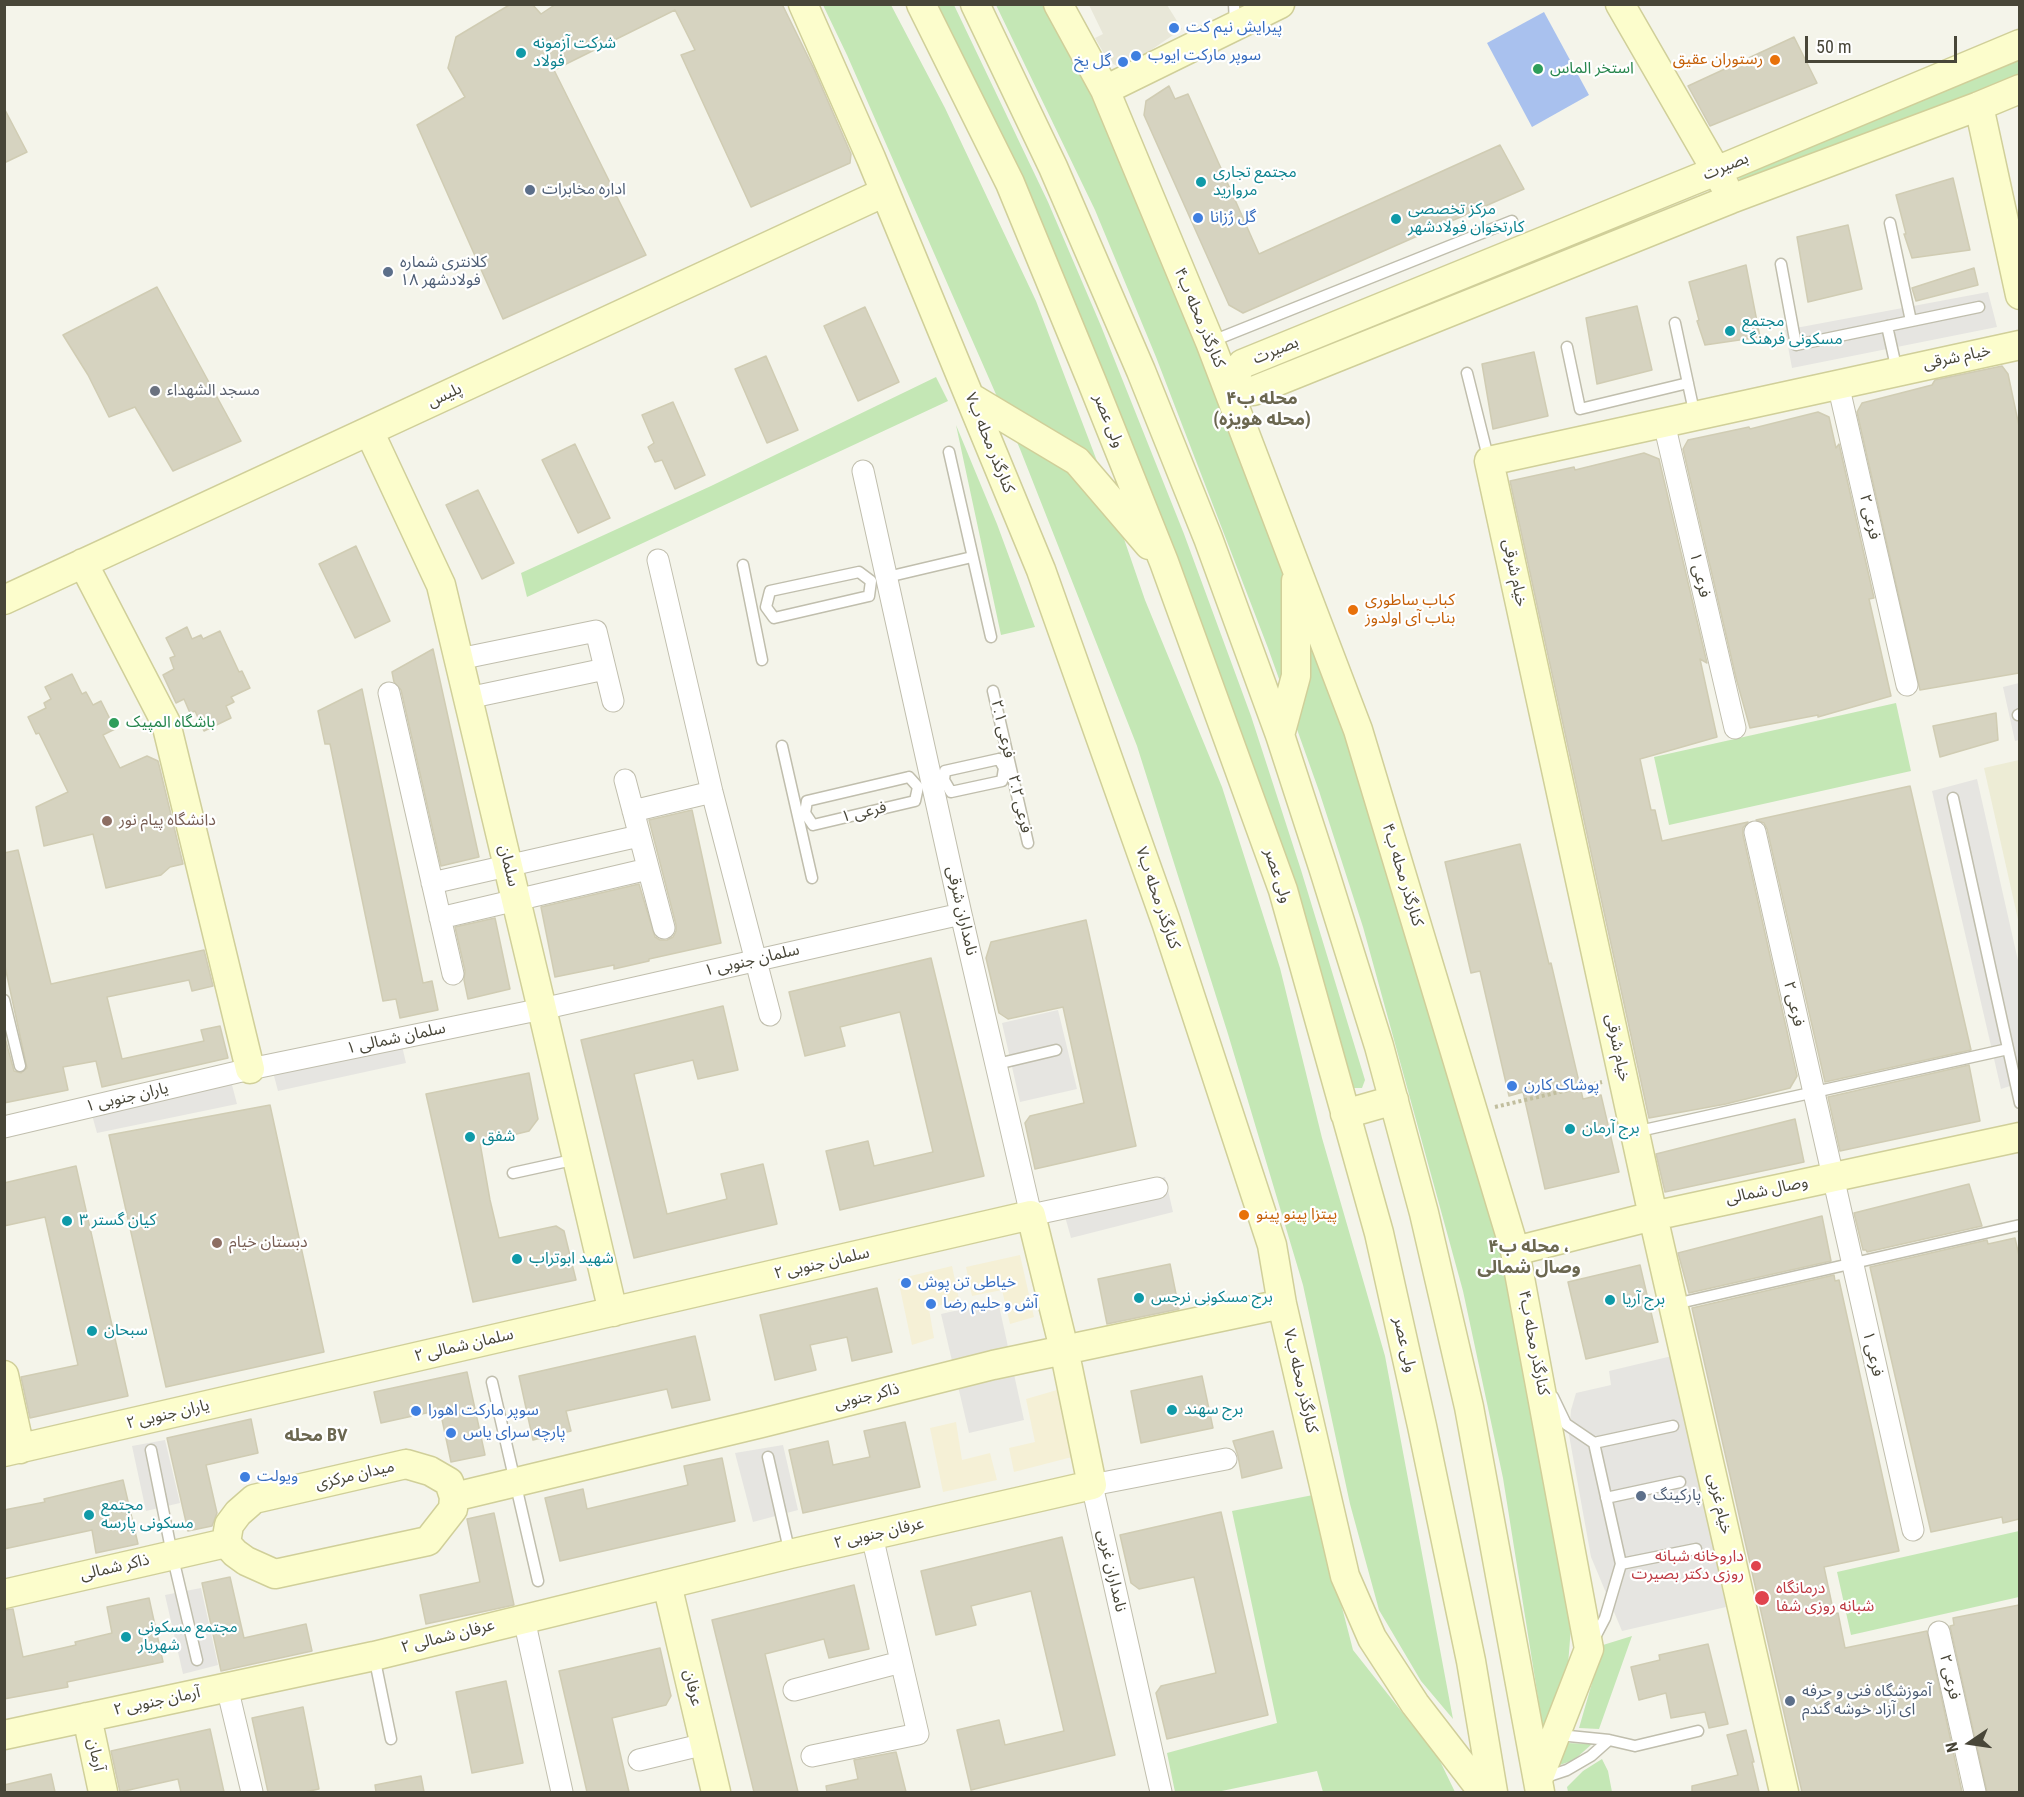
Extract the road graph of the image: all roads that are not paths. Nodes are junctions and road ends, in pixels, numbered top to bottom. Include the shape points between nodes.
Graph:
1 (803, 4) edge
2 (921, 4) edge
3 (975, 4) edge
4 (1058, 4) edge
5 (1280, 4) edge
6 (1620, 4) edge
7 (1235, 15) edge
8 (2019, 45) edge
9 (2019, 89) edge
10 (1105, 90) junction
11 (1979, 106) junction
12 (1716, 171) junction
13 (885, 192) junction
14 (1731, 199) junction
15 (1512, 220) dead end
16 (1890, 223) dead end
17 (2015, 254) edge
18 (1781, 264) dead end
19 (2019, 295) edge
20 (1978, 307) dead end
21 (1911, 321) junction
22 (1674, 323) dead end
23 (1887, 326) junction
24 (1210, 342) junction
25 (2019, 345) edge
26 (1566, 347) dead end
27 (1897, 372) junction
28 (1467, 373) dead end
29 (1688, 383) junction
30 (1838, 384) junction
31 (1228, 386) junction
32 (970, 398) junction
33 (1695, 416) junction
34 (1664, 423) junction
35 (369, 431) junction
36 (949, 452) dead end
37 (1489, 461) junction
38 (863, 471) dead end
39 (972, 557) junction
40 (657, 560) dead end
41 (1164, 562) junction
42 (84, 563) junction
43 (1296, 564) junction
44 (743, 565) dead end
45 (879, 579) junction
46 (4, 600) edge
47 (766, 607) junction
48 (752, 610) junction
49 (990, 637) dead end
50 (459, 659) junction
51 (762, 660) dead end
52 (605, 669) junction
53 (1907, 685) dead end
54 (993, 691) dead end
55 (389, 693) dead end
56 (468, 698) junction
57 (613, 701) dead end
58 (1735, 728) dead end
59 (1280, 735) junction
60 (782, 746) dead end
61 (1007, 767) junction
62 (625, 780) dead end
63 (932, 783) junction
64 (712, 792) junction
65 (1953, 798) dead end
66 (633, 811) junction
67 (802, 814) junction
68 (1755, 832) dead end
69 (639, 836) junction
70 (1028, 843) dead end
71 (508, 867) junction
72 (648, 869) junction
73 (812, 878) dead end
74 (432, 883) junction
75 (516, 900) junction
76 (961, 914) junction
77 (440, 918) junction
78 (664, 928) dead end
79 (756, 960) junction
80 (453, 974) dead end
81 (4, 1000) edge
82 (543, 1009) junction
83 (770, 1015) dead end
84 (2008, 1049) junction
85 (1056, 1050) dead end
86 (997, 1064) junction
87 (20, 1066) dead end
88 (250, 1069) junction
89 (1813, 1093) junction
90 (1394, 1100) junction
91 (2019, 1103) edge
92 (1345, 1114) junction
93 (4, 1127) edge
94 (1635, 1132) junction
95 (2019, 1137) edge
96 (577, 1159) junction
97 (513, 1173) dead end
98 (1832, 1177) junction
99 (1156, 1188) dead end
100 (1031, 1215) junction
101 (1653, 1216) junction
102 (2019, 1225) edge
103 (1515, 1251) junction
104 (1852, 1265) junction
105 (1282, 1304) junction
106 (1673, 1305) junction
107 (613, 1312) junction
108 (1064, 1349) junction
109 (1537, 1366) junction
110 (4, 1375) edge
111 (316, 1380) joint
112 (492, 1382) dead end
113 (1673, 1426) dead end
114 (1594, 1443) junction
115 (12, 1450) edge
116 (151, 1450) dead end
117 (768, 1457) dead end
118 (1226, 1459) dead end
119 (1680, 1482) dead end
120 (516, 1483) junction
121 (1092, 1485) junction
122 (454, 1497) junction
123 (1606, 1498) junction
124 (1913, 1530) dead end
125 (872, 1536) junction
126 (226, 1543) junction
127 (1696, 1549) dead end
128 (172, 1554) junction
129 (790, 1554) junction
130 (1621, 1564) junction
131 (538, 1581) dead end
132 (667, 1584) junction
133 (4, 1594) edge
134 (524, 1619) junction
135 (1940, 1632) dead end
136 (1589, 1649) junction
137 (374, 1656) junction
138 (197, 1660) dead end
139 (901, 1662) junction
140 (227, 1687) junction
141 (794, 1690) dead end
142 (87, 1717) junction
143 (1698, 1731) dead end
144 (4, 1735) edge
145 (1555, 1735) junction
146 (391, 1739) dead end
147 (1609, 1740) junction
148 (705, 1744) junction
149 (812, 1756) dead end
150 (639, 1760) dead end
151 (1539, 1786) edge
152 (103, 1792) edge
153 (252, 1792) edge
154 (562, 1792) edge
155 (716, 1792) edge
156 (1161, 1792) edge
157 (1483, 1792) edge
158 (1492, 1792) edge
159 (1784, 1792) edge
160 (1975, 1792) edge

1 - 13 street, کنارگذر محله ب۷
2 - 41 street, ولی عصر via 1010,183
3 - 59 street via 1053,168 1141,370
4 - 10 street, کنارگذر محله ب۴
5 - 7 street
6 - 12 street
7 - 10 street
8 - 12 street, بصیرت
9 - 11 street, بصیرت
10 - 24 street, کنارگذر محله ب۴
11 - 14 street, بصیرت
11 - 17 street
12 - 14 street
12 - 31 street, بصیرت via 1242,364
13 - 32 street, کنارگذر محله ب۷
13 - 35 street, پلیس
14 - 31 street, بصیرت via 1253,391
15 - 24 lane
16 - 21 lane
17 - 19 street
18 - 23 lane via 1796,345
20 - 21 lane
21 - 23 lane
22 - 29 lane
23 - 27 lane
24 - 31 street, کنارگذر محله ب۴
25 - 27 street, خیام شرقی
26 - 29 lane via 1580,410
27 - 30 street, خیام شرقی
28 - 37 lane
29 - 33 lane
30 - 33 street, خیام شرقی
30 - 53 street, فرعی ۲
31 - 43 street, کنارگذر محله ب۴
32 - 41 street via 1077,461
32 - 105 street, کنارگذر محله ب۷ via 1041,570 1166,922 1272,1245
33 - 34 street, خیام شرقی
34 - 37 street, خیام شرقی
34 - 58 street, فرعی ۱
35 - 42 street, پلیس
35 - 50 street, سلمان via 441,585
36 - 39 lane
37 - 94 street, خیام شرقی
38 - 45 street, نامداران شرقی
39 - 45 lane
39 - 49 lane
40 - 64 street
41 - 92 street, ولی عصر via 1283,890
42 - 46 street, پلیس
42 - 88 street via 166,723
43 - 59 street via 1296,676
43 - 103 street, کنارگذر محله ب۴ via 1358,730
44 - 48 lane
45 - 47 lane via 860,572 770,591
45 - 47 lane via 868,596 774,618
45 - 63 street, نامداران شرقی
47 - 48 lane
48 - 51 lane
50 - 52 street via 596,631
50 - 56 street, سلمان
52 - 56 street
52 - 57 street
54 - 61 lane, فرعی ۲.۱
55 - 74 street
56 - 71 street, سلمان
59 - 90 street
60 - 67 lane
61 - 63 lane via 999,759 945,771
61 - 63 lane via 1002,781 951,792
61 - 70 lane, فرعی ۲.۲
62 - 66 street
63 - 67 lane, فرعی ۱ via 909,777 807,801
63 - 67 lane, فرعی ۱ via 915,801 813,825
63 - 76 street, نامداران شرقی
64 - 66 street
64 - 79 street
65 - 84 lane
66 - 69 street
67 - 73 lane
68 - 89 street, فرعی ۲
69 - 71 street
69 - 72 street
71 - 74 street
71 - 75 street, سلمان
72 - 75 street
72 - 78 street
74 - 77 street
75 - 77 street
75 - 82 street, سلمان
76 - 79 street, سلمان جنوبی ۱
76 - 86 street, نامداران شرقی
77 - 80 street
79 - 82 street, سلمان جنوبی ۱
79 - 83 street
81 - 87 lane
82 - 88 street, سلمان شمالی ۱
82 - 96 street, سلمان
84 - 89 lane
84 - 91 lane
85 - 86 lane
86 - 100 street, نامداران شرقی
88 - 93 street, یاران جنوبی ۱
89 - 94 lane
89 - 98 street, فرعی ۲
90 - 92 street
90 - 151 street via 1469,1407
92 - 158 street, ولی عصر via 1378,1233 1422,1426 1471,1661
94 - 101 street, خیام شرقی
95 - 98 street, وصال شمالی
96 - 97 lane
96 - 107 street, سلمان
98 - 101 street, وصال شمالی
98 - 104 street, فرعی ۱
99 - 100 street
100 - 107 street, سلمان جنوبی ۲
100 - 108 street, نامداران شرقی
101 - 103 street, وصال شمالی
101 - 106 street, خیام غربی
102 - 104 lane
103 - 109 street, کنارگذر محله ب۴
104 - 106 lane
104 - 124 street, فرعی ۱
105 - 108 street, ذاکر جنوبی
105 - 157 street, کنارگذر محله ب۷ via 1345,1576 1372,1638 1415,1704
106 - 159 street, خیام غربی
107 - 111 street, سلمان شمالی ۲
108 - 120 street, ذاکر جنوبی
108 - 121 street, نامداران غربی
109 - 114 lane via 1566,1424
109 - 136 street, کنارگذر محله ب۴
110 - 115 street
111 - 115 street, یاران جنوبی ۲
112 - 120 lane
113 - 114 lane
114 - 123 lane
116 - 128 lane
117 - 129 lane
118 - 121 street
119 - 123 lane
120 - 122 street, ذاکر جنوبی
120 - 131 lane
121 - 125 street, عرفان جنوبی ۲
121 - 156 street, نامداران غربی
122 - 126 street via 453,1509 428,1541 275,1574 246,1562
122 - 126 street, میدان مرکزی via 449,1482 406,1464 254,1499 229,1525
123 - 130 lane
125 - 129 street, عرفان جنوبی ۲
125 - 139 street
126 - 128 street, ذاکر شمالی
127 - 130 lane
128 - 133 street, ذاکر شمالی
128 - 138 lane
129 - 132 street, عرفان جنوبی ۲
130 - 136 lane via 1605,1618
132 - 134 street, عرفان شمالی ۲
132 - 148 street, عرفان
134 - 137 street, عرفان شمالی ۲
134 - 154 street
135 - 160 street, فرعی ۲
136 - 145 street
137 - 140 street, عرفان شمالی ۲
137 - 146 lane
139 - 141 street
139 - 149 street via 918,1734
140 - 142 street, آرمان جنوبی ۲
140 - 153 street
142 - 144 street, آرمان جنوبی ۲
142 - 152 street, آرمان
143 - 147 lane via 1635,1746
145 - 147 lane
145 - 151 street
147 - 151 lane via 1591,1756
148 - 150 street
148 - 155 street, عرفان

